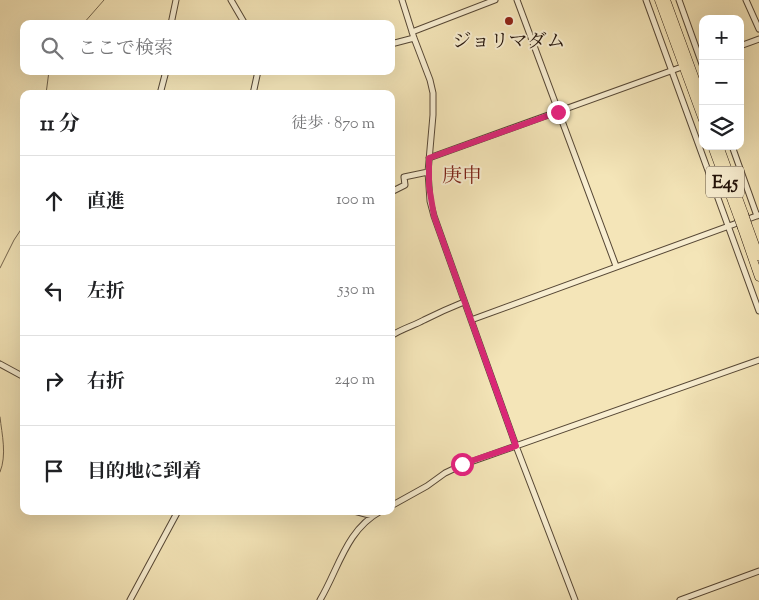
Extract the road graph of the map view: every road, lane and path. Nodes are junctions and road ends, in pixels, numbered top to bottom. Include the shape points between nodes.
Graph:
1 (176, 0) edge
2 (231, 0) edge
3 (402, 0) edge
4 (495, 0) edge
5 (517, 0) edge
6 (646, 0) edge
7 (659, 0) edge
8 (666, 0) edge
9 (679, 0) edge
10 (746, 0) edge
11 (173, 20) edge
12 (243, 20) edge
13 (759, 28) edge
14 (413, 35) junction
15 (759, 39) edge
16 (395, 42) edge
17 (744, 45) edge
18 (700, 60) edge
19 (679, 68) dead end
20 (672, 71) junction
21 (165, 75) edge
22 (257, 75) edge
23 (161, 90) edge
24 (254, 90) edge
25 (699, 90) edge
26 (699, 109) edge
27 (558, 112) junction
28 (714, 150) edge
29 (720, 150) edge
30 (734, 150) edge
31 (429, 158) junction
32 (428, 172) junction
33 (395, 190) edge
34 (758, 215) edge
35 (741, 216) junction
36 (729, 226) junction
37 (745, 227) junction
38 (759, 256) edge
39 (616, 266) junction
40 (759, 277) edge
41 (464, 302) junction
42 (759, 311) edge
43 (470, 320) junction
44 (395, 333) edge
45 (759, 360) edge
46 (1, 364) edge
47 (20, 375) edge
48 (516, 446) junction
49 (395, 504) edge
50 (176, 515) edge
51 (369, 515) edge
52 (759, 571) edge
53 (130, 600) edge
54 (320, 600) edge
55 (575, 600) edge
56 (680, 600) edge

1 - 11 street
2 - 12 street
3 - 14 street
4 - 14 street
5 - 27 street
6 - 20 street
7 - 26 highway
8 - 25 highway
9 - 18 street
10 - 13 street
14 - 16 street
14 - 31 street via 433,93
15 - 17 street
19 - 20 street
20 - 27 street
20 - 36 street
21 - 23 street
22 - 24 street
27 - 31 street
27 - 39 street
28 - 35 highway, E45
29 - 35 highway, E45
30 - 34 street
31 - 32 street
32 - 33 street via 404,178 405,185
32 - 41 street via 434,216
34 - 36 street
35 - 37 highway, E45, bridge
36 - 39 street
36 - 42 street
37 - 38 highway, E45
37 - 40 highway, E45
39 - 43 street
41 - 43 street
41 - 44 street
43 - 48 street
45 - 48 street
46 - 47 street
48 - 49 street via 462,464
48 - 55 street
50 - 53 street
51 - 54 street via 344,549
52 - 56 street

